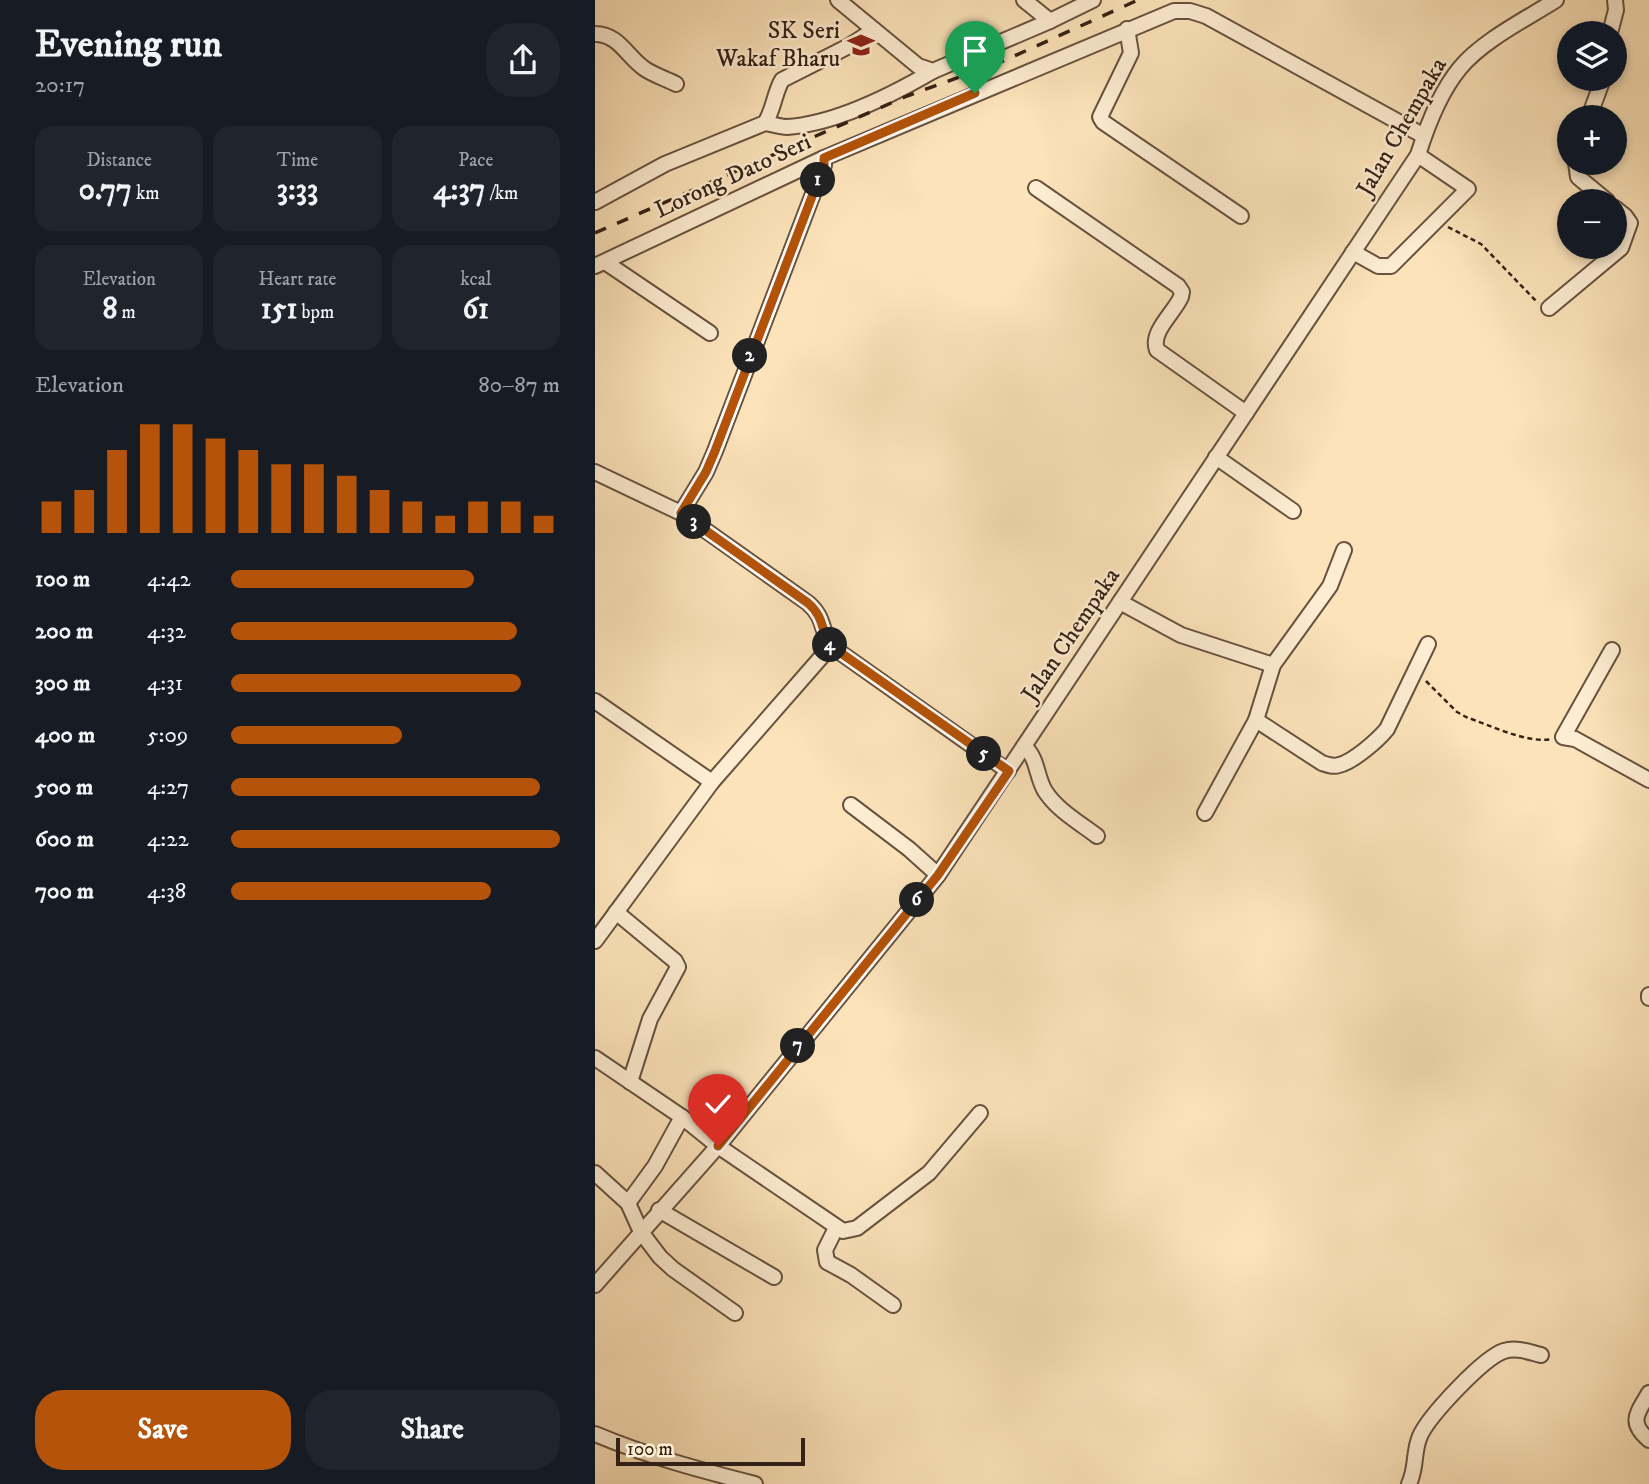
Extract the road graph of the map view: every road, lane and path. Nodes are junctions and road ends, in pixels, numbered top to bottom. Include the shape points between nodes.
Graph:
1 (838, 0) edge
2 (1024, 0) edge
3 (1093, 0) edge
4 (1556, 0) edge
5 (1615, 0) edge
6 (1050, 21) junction
7 (1613, 21) edge
8 (1127, 29) junction
9 (874, 30) junction
10 (595, 34) edge
11 (933, 71) junction
12 (676, 84) dead end
13 (765, 123) junction
14 (1424, 136) junction
15 (1418, 155) junction
16 (824, 158) junction
17 (1578, 175) edge
18 (1036, 188) dead end
19 (1593, 189) edge
20 (595, 202) edge
21 (1241, 216) dead end
22 (1436, 221) junction
23 (1353, 252) junction
24 (1608, 259) edge
25 (600, 264) edge
26 (1549, 308) joint
27 (710, 333) dead end
28 (1246, 413) junction
29 (1216, 457) junction
30 (595, 472) edge
31 (1293, 512) dead end
32 (681, 513) junction
33 (1344, 550) dead end
34 (1120, 602) junction
35 (1428, 644) dead end
36 (831, 646) junction
37 (1612, 650) dead end
38 (1273, 665) junction
39 (1414, 674) junction
40 (595, 701) edge
41 (1256, 720) junction
42 (1563, 737) junction
43 (1024, 747) junction
44 (1009, 771) junction
45 (1649, 780) edge
46 (712, 782) junction
47 (851, 805) dead end
48 (1205, 813) dead end
49 (1097, 836) dead end
50 (938, 875) junction
51 (616, 912) junction
52 (595, 941) edge
53 (595, 1058) edge
54 (630, 1082) junction
55 (980, 1113) dead end
56 (682, 1117) junction
57 (718, 1146) junction
58 (595, 1173) edge
59 (628, 1203) junction
60 (659, 1210) junction
61 (836, 1228) junction
62 (641, 1231) junction
63 (774, 1277) dead end
64 (595, 1285) edge
65 (893, 1305) dead end
66 (735, 1313) dead end
67 (1541, 1355) dead end
68 (1649, 1393) edge
69 (595, 1434) edge
70 (1649, 1440) edge
71 (755, 1484) edge
72 (1409, 1484) edge

1 - 9 street
2 - 6 street
3 - 6 street
4 - 14 street, Jalan Chempaka via 1460,68
5 - 7 street
6 - 11 street
8 - 14 street, Lorong Dato Seri via 1174,11 1206,16
8 - 16 street, Lorong Dato Seri
8 - 21 street via 1131,53 1101,112 1103,122
9 - 11 street via 918,66
9 - 13 street via 782,80
10 - 12 street via 613,38 643,68
11 - 13 street via 856,109 784,127
13 - 20 street via 665,164
14 - 15 street, Jalan Chempaka
15 - 22 street via 1468,189
15 - 23 street, Jalan Chempaka
16 - 25 street, Lorong Dato Seri
16 - 32 street via 715,451
17 - 19 street
18 - 28 street via 1178,286 1181,297 1154,345
22 - 23 street via 1391,266 1378,266
22 - 26 path via 1481,244 1535,301
23 - 28 street, Jalan Chempaka
24 - 26 street
25 - 27 street
28 - 29 street, Jalan Chempaka
29 - 31 street
29 - 34 street, Jalan Chempaka
30 - 32 street
32 - 36 street via 808,603 821,617
33 - 38 street via 1330,586
34 - 38 street via 1181,635
34 - 43 street, Jalan Chempaka
35 - 39 street
36 - 44 street
36 - 46 street
37 - 42 street
38 - 41 street
39 - 41 street via 1380,738 1341,765 1322,763
39 - 42 path via 1466,717 1543,741
40 - 46 street
41 - 48 street
42 - 45 street
43 - 44 street, Jalan Chempaka
43 - 49 street via 1032,753 1053,801
44 - 50 street, Jalan Chempaka
46 - 51 street
47 - 50 street
50 - 57 street, Jalan Chempaka
51 - 52 street
51 - 54 street via 678,967 650,1018
53 - 54 street
54 - 56 street
55 - 61 street via 929,1173 857,1228
56 - 57 street
56 - 59 street via 655,1167
57 - 60 street, Jalan Chempaka
57 - 61 street
58 - 59 street
59 - 62 street
60 - 62 street, Jalan Chempaka
60 - 63 street
61 - 65 street via 825,1250 827,1262
62 - 64 street, Jalan Chempaka
62 - 66 street via 673,1269
67 - 72 street via 1506,1350 1478,1367 1422,1432
68 - 70 street via 1636,1421
69 - 71 street via 667,1461

